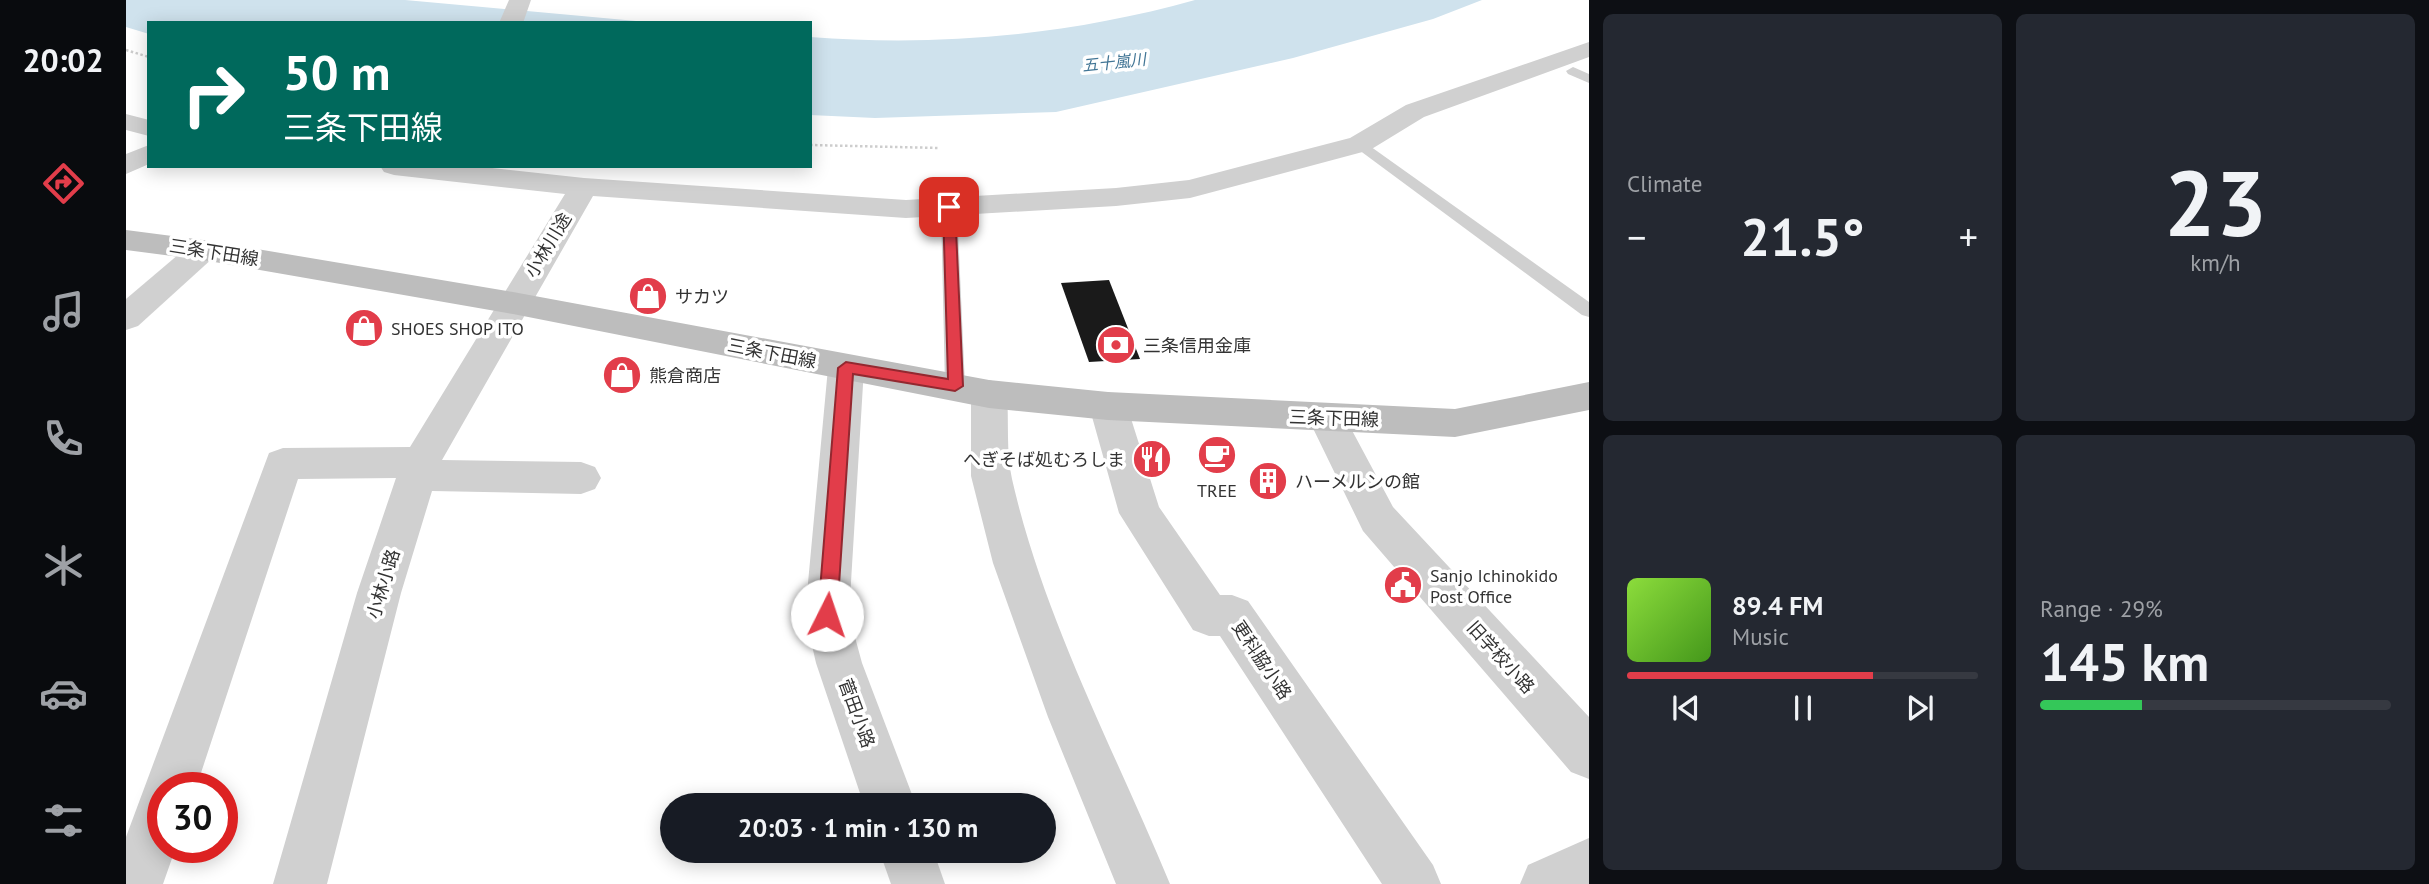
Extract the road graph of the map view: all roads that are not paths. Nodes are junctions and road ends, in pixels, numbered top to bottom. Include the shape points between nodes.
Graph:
1 (520, 0) edge
2 (513, 21) edge
3 (1589, 50) edge
4 (1584, 72) edge
5 (1527, 73) junction
6 (126, 122) edge
7 (147, 127) edge
8 (1360, 144) junction
9 (147, 154) edge
10 (126, 165) edge
11 (435, 168) edge
12 (455, 169) edge
13 (584, 187) junction
14 (949, 207) junction
15 (126, 240) edge
16 (203, 250) junction
17 (513, 303) junction
18 (1589, 311) edge
19 (126, 318) edge
20 (846, 368) junction
21 (972, 390) junction
22 (1589, 396) edge
23 (1108, 406) junction
24 (1327, 418) junction
25 (419, 468) junction
26 (581, 478) dead end
27 (1589, 754) edge
28 (176, 772) edge
29 (886, 793) edge
30 (147, 853) edge
31 (911, 863) edge
32 (1589, 864) edge
33 (136, 884) edge
34 (300, 884) edge
35 (918, 884) edge
36 (1143, 884) edge
37 (1414, 884) edge
38 (1547, 884) edge

1 - 2 street
3 - 5 street
4 - 5 street
5 - 8 street via 1415,111
6 - 7 street
8 - 14 street via 1190,189
8 - 18 lane
9 - 10 street
11 - 12 street
12 - 13 street
13 - 14 street via 906,209
13 - 17 street, 小林川途
14 - 21 lane
15 - 16 main road, 三条下田線
16 - 17 main road, 三条下田線
16 - 19 street
17 - 20 main road, 三条下田線
17 - 25 street, 小林小路
20 - 21 main road, 三条下田線
20 - 29 street, 菅田小路 via 827,615 839,663
21 - 23 main road, 三条下田線
21 - 36 street via 1014,563 1072,717
22 - 24 main road, 三条下田線 via 1455,423
23 - 24 main road, 三条下田線
23 - 37 street, 更科脇小路 via 1140,513 1209,616 1232,615
24 - 27 street, 旧学校小路 via 1378,519
25 - 26 street
25 - 28 street via 283,464
25 - 34 street, 小林小路 via 379,593
30 - 33 street
31 - 35 street
32 - 38 street

